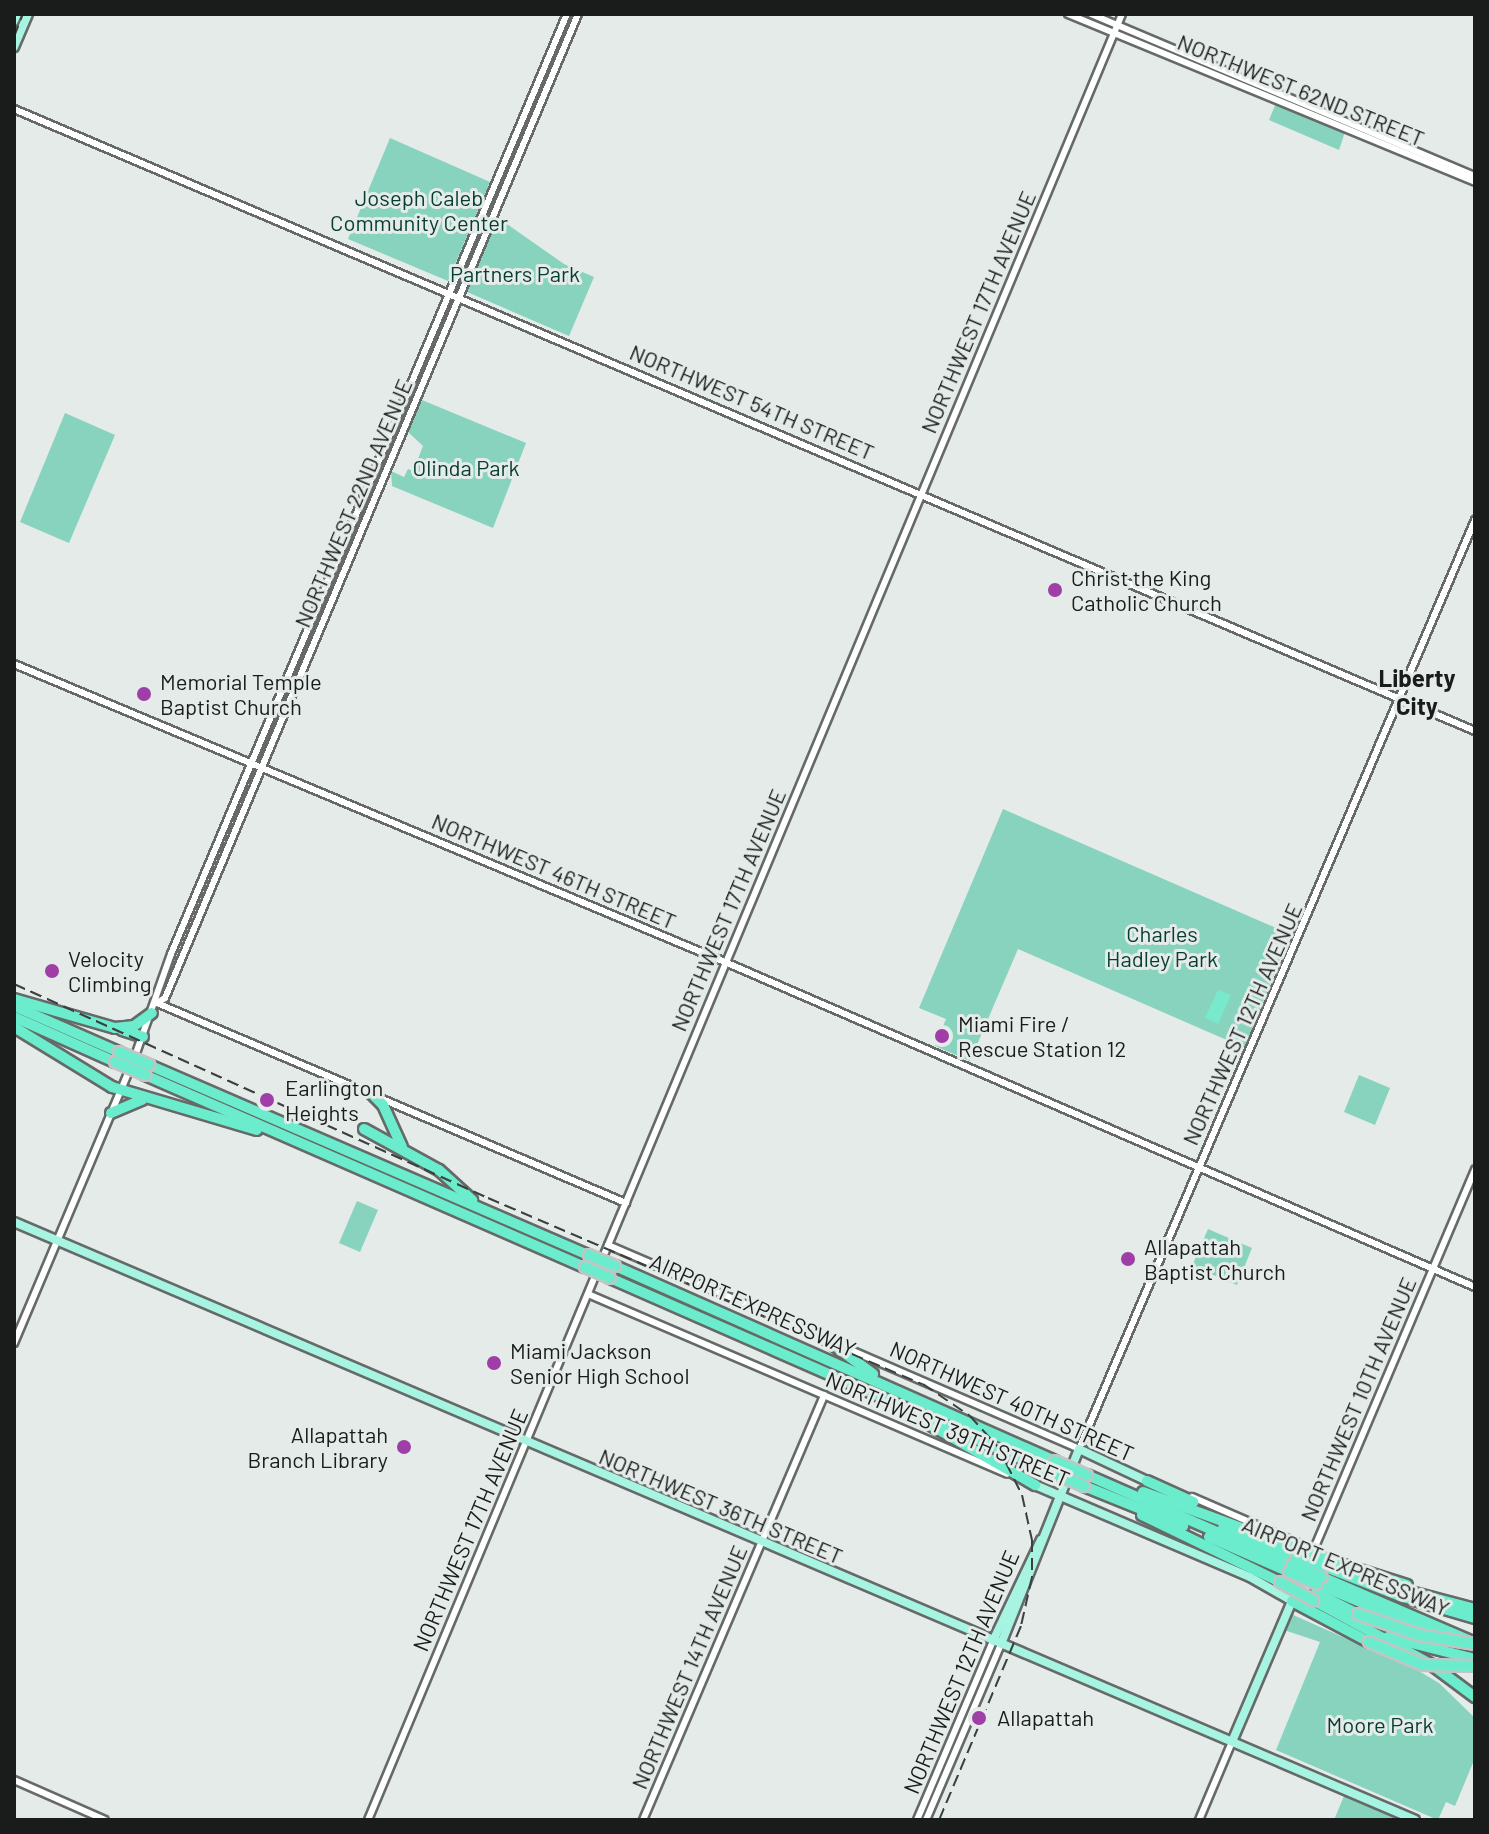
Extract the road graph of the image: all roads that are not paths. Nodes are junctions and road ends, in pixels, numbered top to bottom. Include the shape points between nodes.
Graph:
1 (17, 14) edge
2 (28, 14) edge
3 (567, 14) edge
4 (578, 14) edge
5 (1068, 14) edge
6 (1091, 14) edge
7 (1122, 14) edge
8 (14, 21) edge
9 (1117, 25) junction
10 (1114, 33) junction
11 (14, 47) edge
12 (14, 109) edge
13 (1475, 176) edge
14 (1475, 182) edge
15 (449, 293) junction
16 (458, 297) junction
17 (922, 494) junction
18 (1475, 520) edge
19 (14, 664) edge
20 (1402, 699) junction
21 (1475, 731) edge
22 (252, 763) junction
23 (261, 767) junction
24 (725, 962) junction
25 (14, 999) edge
26 (14, 1006) edge
27 (155, 1008) junction
28 (14, 1017) edge
29 (14, 1027) edge
30 (115, 1028) junction
31 (143, 1037) junction
32 (117, 1057) junction
33 (147, 1070) junction
34 (121, 1090) junction
35 (370, 1092) junction
36 (143, 1099) junction
37 (111, 1113) junction
38 (364, 1129) dead end
39 (325, 1154) junction
40 (413, 1156) junction
41 (1200, 1167) junction
42 (1475, 1169) edge
43 (626, 1203) junction
44 (490, 1213) junction
45 (14, 1222) edge
46 (58, 1240) junction
47 (608, 1245) junction
48 (1432, 1269) junction
49 (1475, 1287) edge
50 (588, 1294) junction
51 (824, 1338) junction
52 (14, 1343) edge
53 (906, 1393) junction
54 (824, 1395) junction
55 (918, 1414) junction
56 (526, 1444) junction
57 (1079, 1449) junction
58 (1147, 1481) junction
59 (1110, 1484) junction
60 (1035, 1485) junction
61 (1101, 1494) junction
62 (1059, 1496) junction
63 (1282, 1542) junction
64 (761, 1543) junction
65 (1314, 1550) junction
66 (1290, 1567) junction
67 (1319, 1580) junction
68 (1292, 1601) junction
69 (1475, 1602) edge
70 (1475, 1609) edge
71 (1335, 1613) junction
72 (1475, 1618) edge
73 (997, 1643) junction
74 (1475, 1643) edge
75 (1475, 1651) edge
76 (1475, 1659) edge
77 (1475, 1666) edge
78 (1475, 1697) edge
79 (1232, 1742) junction
80 (14, 1780) edge
81 (105, 1820) edge
82 (368, 1820) edge
83 (643, 1820) edge
84 (917, 1820) edge
85 (926, 1820) edge
86 (1199, 1820) edge
87 (1415, 1820) edge

1 - 8 main road
2 - 11 main road
3 - 15 main road, NORTHWEST 22ND AVENUE
4 - 16 main road, NORTHWEST 22ND AVENUE
5 - 10 main road, NORTHWEST 62ND STREET
6 - 9 main road, NORTHWEST 62ND STREET
7 - 9 main road, NORTHWEST 17TH AVENUE
9 - 10 main road, NORTHWEST 17TH AVENUE
9 - 13 main road, NORTHWEST 62ND STREET
10 - 14 main road, NORTHWEST 62ND STREET
10 - 17 main road, NORTHWEST 17TH AVENUE
12 - 15 main road, NORTHWEST 54TH STREET
15 - 16 main road, NORTHWEST 54TH STREET
15 - 22 main road, NORTHWEST 22ND AVENUE
16 - 17 main road, NORTHWEST 54TH STREET
16 - 23 main road, NORTHWEST 22ND AVENUE
17 - 20 main road, NORTHWEST 54TH STREET
17 - 24 main road, NORTHWEST 17TH AVENUE
18 - 20 main road, NORTHWEST 12TH AVENUE
19 - 22 main road, NORTHWEST 46TH STREET
20 - 21 main road, NORTHWEST 54TH STREET
20 - 41 main road, NORTHWEST 12TH AVENUE
22 - 23 main road, NORTHWEST 46TH STREET
22 - 27 main road, NORTHWEST 22ND AVENUE via 165,968
23 - 24 main road, NORTHWEST 46TH STREET
23 - 27 main road, NORTHWEST 22ND AVENUE via 165,998
24 - 41 main road, NORTHWEST 46TH STREET
24 - 43 main road, NORTHWEST 17TH AVENUE
25 - 30 highway
26 - 32 highway, AIRPORT EXPRESSWAY
27 - 30 highway via 134,1026
27 - 31 main road, NORTHWEST 22ND AVENUE
27 - 35 main road
28 - 32 highway, AIRPORT EXPRESSWAY
29 - 34 highway
30 - 31 highway
31 - 34 main road, NORTHWEST 22ND AVENUE
32 - 33 highway, AIRPORT EXPRESSWAY, bridge
33 - 39 highway, AIRPORT EXPRESSWAY
33 - 44 highway, AIRPORT EXPRESSWAY
34 - 36 highway
34 - 37 main road, NORTHWEST 22ND AVENUE
35 - 40 highway via 383,1105 398,1143
35 - 43 main road
36 - 37 highway
36 - 39 highway
37 - 46 main road, NORTHWEST 22ND AVENUE
38 - 40 highway
39 - 55 highway, AIRPORT EXPRESSWAY, bridge
40 - 44 highway
41 - 48 main road, NORTHWEST 46TH STREET
41 - 57 main road, NORTHWEST 12TH AVENUE
42 - 48 main road, NORTHWEST 10TH AVENUE
43 - 47 main road, NORTHWEST 17TH AVENUE
44 - 53 highway, AIRPORT EXPRESSWAY, bridge
45 - 46 main road, NORTHWEST 36TH STREET
46 - 52 main road, NORTHWEST 22ND AVENUE
46 - 56 main road, NORTHWEST 36TH STREET
47 - 50 main road, NORTHWEST 17TH AVENUE
47 - 51 main road, NORTHWEST 40TH STREET
48 - 49 main road, NORTHWEST 46TH STREET
48 - 65 main road, NORTHWEST 10TH AVENUE
50 - 54 main road, NORTHWEST 39TH STREET
50 - 56 main road, NORTHWEST 17TH AVENUE
51 - 53 highway
51 - 57 main road, NORTHWEST 40TH STREET
53 - 59 highway, AIRPORT EXPRESSWAY, bridge
54 - 60 main road, NORTHWEST 39TH STREET
54 - 64 main road, NORTHWEST 14TH AVENUE
55 - 60 highway
55 - 61 highway, AIRPORT EXPRESSWAY, bridge
56 - 64 main road, NORTHWEST 36TH STREET
56 - 82 main road, NORTHWEST 17TH AVENUE
57 - 58 main road, NORTHWEST 40TH STREET
57 - 62 main road, NORTHWEST 12TH AVENUE
58 - 63 highway
58 - 65 main road, NORTHWEST 40TH STREET
59 - 63 highway via 1129,1486
59 - 66 highway, AIRPORT EXPRESSWAY
60 - 62 main road, NORTHWEST 39TH STREET
61 - 66 highway, AIRPORT EXPRESSWAY
61 - 66 highway via 1249,1567
62 - 68 main road, NORTHWEST 39TH STREET via 1250,1577
62 - 73 main road, NORTHWEST 12TH AVENUE
63 - 66 highway
64 - 73 main road, NORTHWEST 36TH STREET
64 - 83 main road, NORTHWEST 14TH AVENUE
65 - 68 main road, NORTHWEST 10TH AVENUE
66 - 67 highway, bridge
66 - 67 highway, bridge
66 - 67 highway, AIRPORT EXPRESSWAY, bridge
67 - 69 highway
67 - 70 highway
67 - 71 highway
67 - 72 highway
67 - 74 highway, AIRPORT EXPRESSWAY
67 - 74 highway, bridge via 1358,1614 1419,1635
67 - 75 highway, AIRPORT EXPRESSWAY
68 - 77 highway, bridge via 1423,1665
68 - 79 main road, NORTHWEST 10TH AVENUE
71 - 76 highway via 1401,1641
71 - 78 highway via 1439,1670
73 - 79 main road, NORTHWEST 36TH STREET
73 - 84 main road, NORTHWEST 12TH AVENUE
73 - 85 main road, NORTHWEST 12TH AVENUE
79 - 86 main road, NORTHWEST 10TH AVENUE
79 - 87 main road, NORTHWEST 36TH STREET
80 - 81 main road

